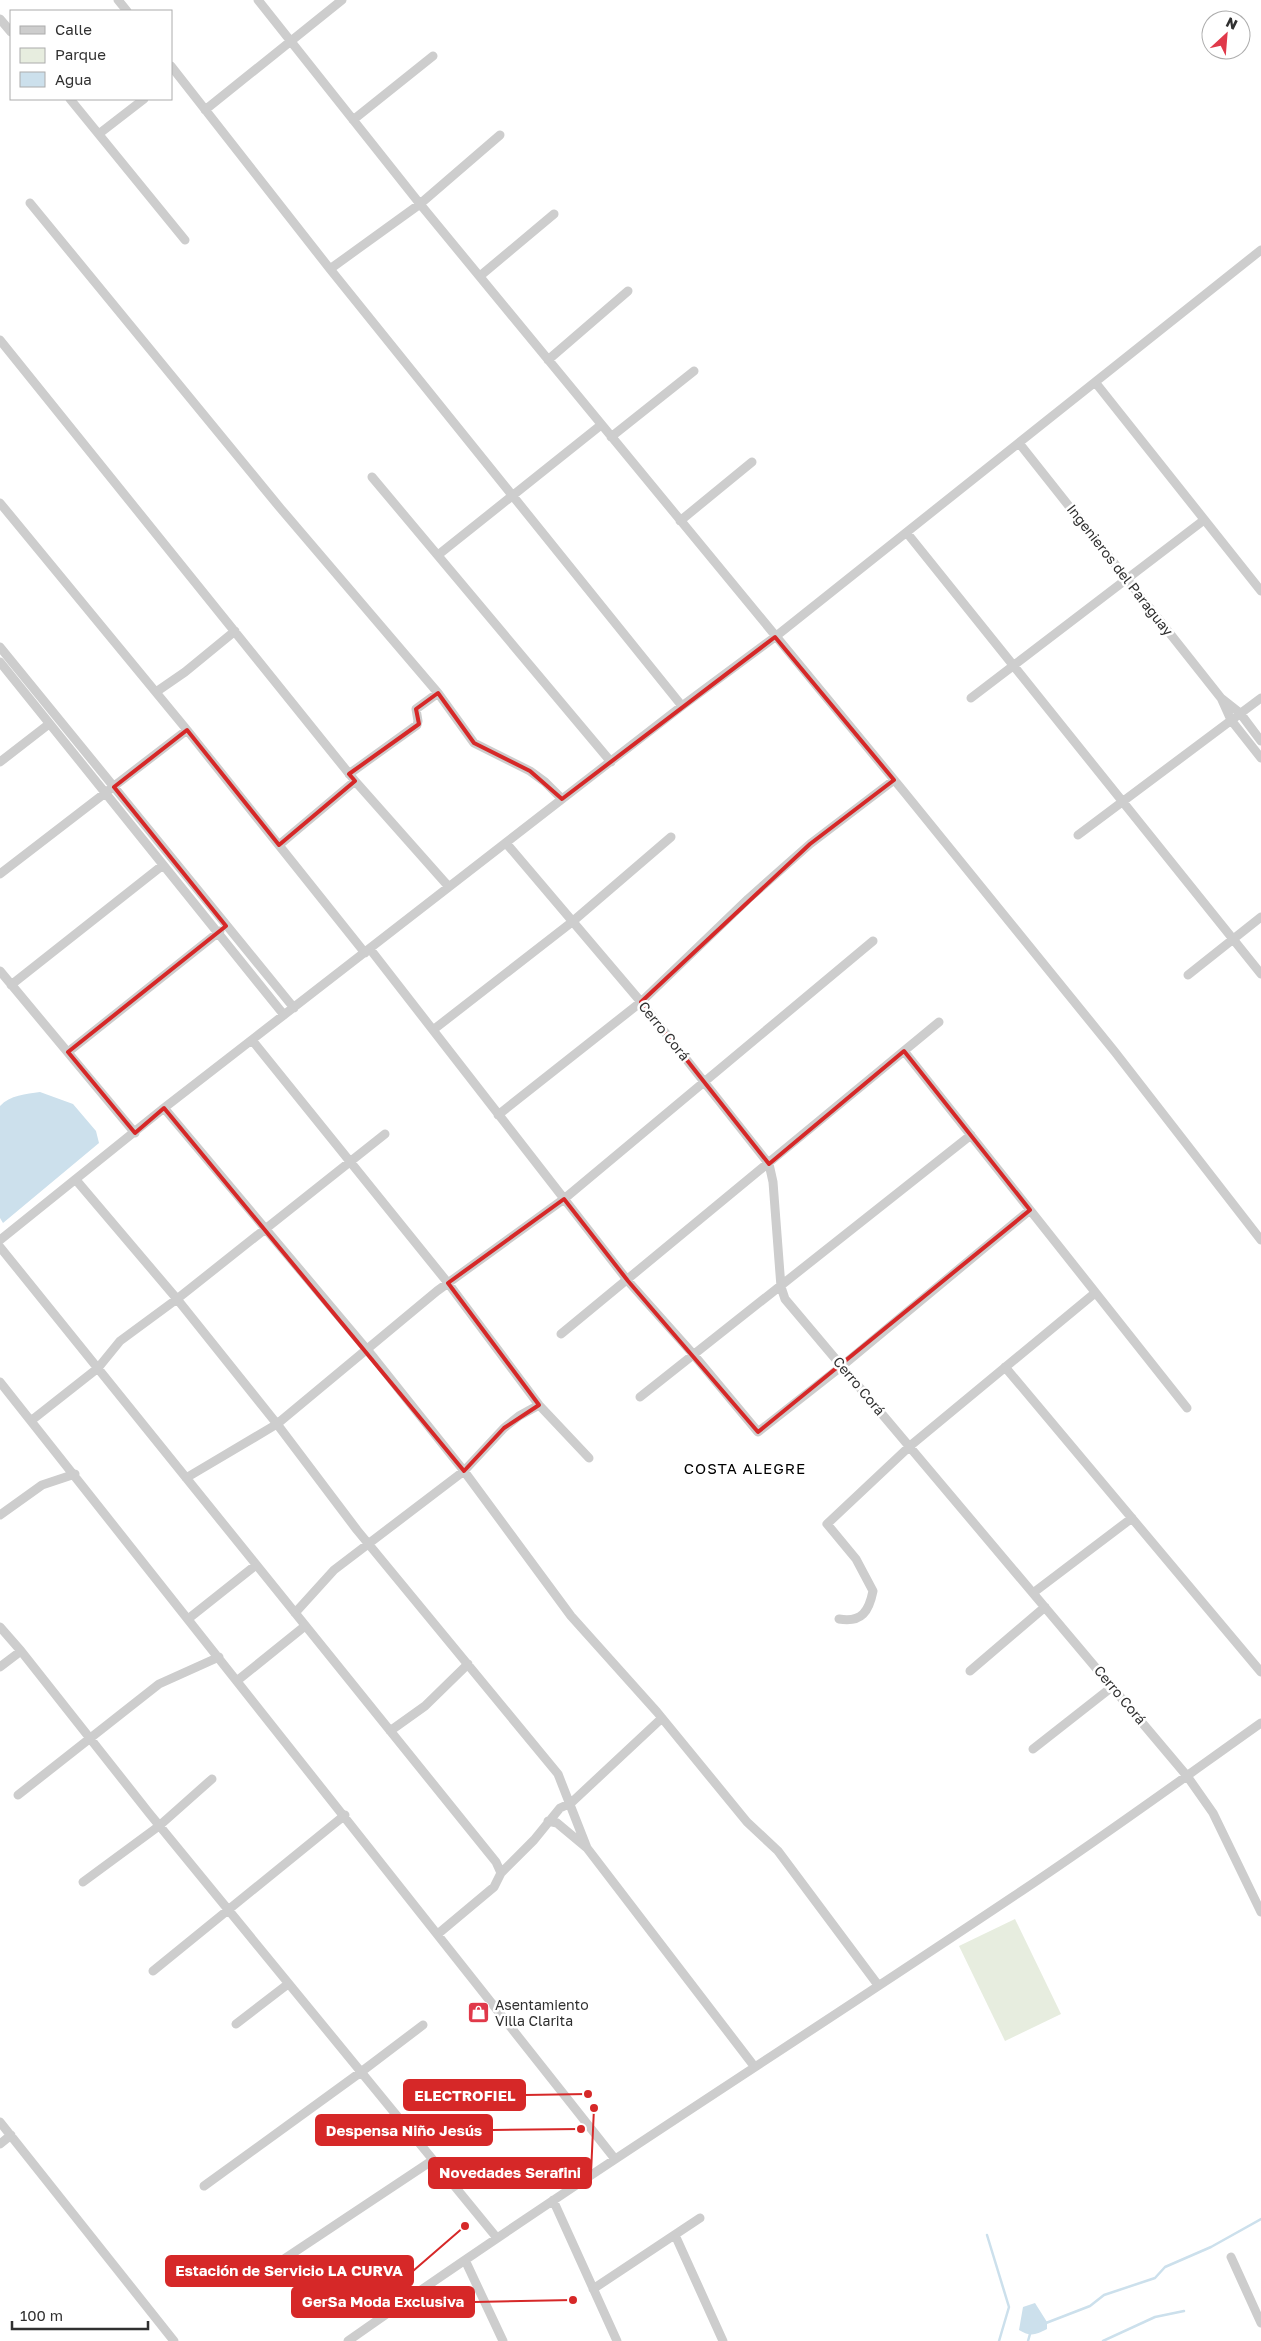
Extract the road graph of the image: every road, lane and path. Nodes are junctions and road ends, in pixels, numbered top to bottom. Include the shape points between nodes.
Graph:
1 (118, 0) edge
2 (258, 0) edge
3 (342, 0) edge
4 (126, 10) edge
5 (0, 19) edge
6 (10, 31) edge
7 (292, 42) junction
8 (433, 56) dead end
9 (173, 72) edge
10 (71, 100) edge
11 (143, 100) edge
12 (205, 110) junction
13 (353, 120) junction
14 (100, 133) junction
15 (500, 135) dead end
16 (30, 203) dead end
17 (420, 204) junction
18 (554, 214) dead end
19 (185, 240) dead end
20 (1261, 250) edge
21 (330, 269) junction
22 (480, 276) junction
23 (628, 291) dead end
24 (0, 340) edge
25 (548, 360) junction
26 (694, 371) dead end
27 (1095, 382) junction
28 (601, 424) junction
29 (611, 437) junction
30 (1019, 443) junction
31 (752, 462) dead end
32 (372, 477) dead end
33 (512, 495) junction
34 (2, 510) edge
35 (1204, 520) junction
36 (680, 521) junction
37 (907, 533) junction
38 (438, 555) junction
39 (1127, 579) junction
40 (1261, 591) edge
41 (235, 631) junction
42 (775, 637) junction
43 (1, 649) edge
44 (0, 662) edge
45 (1013, 665) junction
46 (156, 692) junction
47 (438, 693) junction
48 (970, 698) dead end
49 (1221, 698) junction
50 (1261, 698) edge
51 (682, 706) junction
52 (1240, 714) junction
53 (1231, 720) junction
54 (48, 724) junction
55 (187, 730) junction
56 (1261, 741) edge
57 (1261, 758) edge
58 (0, 762) edge
59 (611, 762) junction
60 (352, 777) junction
61 (894, 780) junction
62 (114, 787) junction
63 (105, 794) junction
64 (562, 799) junction
65 (1123, 802) junction
66 (1078, 835) dead end
67 (671, 837) dead end
68 (506, 843) junction
69 (279, 845) junction
70 (162, 865) junction
71 (0, 874) edge
72 (449, 887) junction
73 (1261, 918) edge
74 (572, 922) junction
75 (226, 926) junction
76 (217, 933) junction
77 (1233, 939) junction
78 (873, 941) dead end
79 (367, 951) junction
80 (0, 971) edge
81 (1261, 974) edge
82 (1188, 975) dead end
83 (11, 985) junction
84 (641, 1002) junction
85 (294, 1008) junction
86 (284, 1016) junction
87 (939, 1022) dead end
88 (432, 1030) junction
89 (252, 1040) junction
90 (904, 1051) junction
91 (68, 1052) junction
92 (705, 1081) junction
93 (164, 1108) junction
94 (498, 1115) junction
95 (136, 1132) junction
96 (384, 1134) dead end
97 (971, 1135) junction
98 (350, 1161) junction
99 (769, 1164) junction
100 (76, 1180) junction
101 (564, 1199) junction
102 (1030, 1210) junction
103 (265, 1228) junction
104 (0, 1240) edge
105 (1261, 1240) edge
106 (0, 1247) edge
107 (628, 1281) junction
108 (448, 1283) junction
109 (781, 1286) junction
110 (1095, 1293) junction
111 (177, 1299) junction
112 (562, 1334) dead end
113 (367, 1350) junction
114 (693, 1354) junction
115 (842, 1366) junction
116 (1005, 1367) junction
117 (98, 1368) junction
118 (0, 1382) edge
119 (640, 1397) dead end
120 (539, 1405) junction
121 (1187, 1408) dead end
122 (32, 1420) junction
123 (277, 1424) junction
124 (910, 1446) junction
125 (588, 1458) dead end
126 (464, 1471) junction
127 (75, 1474) junction
128 (186, 1478) junction
129 (0, 1516) edge
130 (1132, 1518) junction
131 (368, 1544) junction
132 (256, 1565) junction
133 (1033, 1593) junction
134 (1045, 1607) junction
135 (295, 1613) junction
136 (839, 1618) dead end
137 (188, 1619) junction
138 (306, 1626) junction
139 (0, 1627) edge
140 (22, 1651) junction
141 (219, 1657) junction
142 (468, 1664) junction
143 (0, 1667) edge
144 (970, 1671) dead end
145 (1261, 1672) edge
146 (238, 1680) junction
147 (1112, 1686) junction
148 (662, 1718) junction
149 (1261, 1724) edge
150 (390, 1731) junction
151 (91, 1739) junction
152 (1033, 1749) dead end
153 (1186, 1776) junction
154 (212, 1780) dead end
155 (18, 1795) dead end
156 (571, 1803) junction
157 (345, 1815) junction
158 (548, 1821) junction
159 (159, 1826) junction
160 (587, 1848) junction
161 (500, 1873) junction
162 (83, 1882) dead end
163 (229, 1911) junction
164 (1261, 1912) edge
165 (438, 1933) junction
166 (153, 1971) dead end
167 (288, 1984) junction
168 (878, 1985) junction
169 (236, 2024) dead end
170 (423, 2025) dead end
171 (754, 2066) junction
172 (361, 2072) junction
173 (0, 2122) edge
174 (11, 2135) junction
175 (0, 2144) edge
176 (616, 2159) junction
177 (433, 2160) junction
178 (204, 2186) dead end
179 (553, 2200) junction
180 (700, 2218) dead end
181 (675, 2235) junction
182 (497, 2238) junction
183 (1232, 2257) dead end
184 (465, 2260) junction
185 (272, 2267) dead end
186 (593, 2289) junction
187 (1261, 2323) edge
188 (174, 2341) edge
189 (348, 2341) edge
190 (503, 2341) edge
191 (616, 2341) edge
192 (723, 2341) edge

1 - 4 street
2 - 7 street
3 - 7 street
5 - 6 street
7 - 12 street
7 - 13 street
8 - 13 street
9 - 12 street
10 - 14 street
11 - 14 street
12 - 21 street
13 - 17 street
14 - 19 street
15 - 17 street
16 - 47 street via 281,509
17 - 21 street
17 - 22 street
18 - 22 street
20 - 27 street
21 - 33 street
22 - 25 street
23 - 25 street
24 - 41 street
25 - 28 street
26 - 29 street
27 - 30 street
27 - 35 street
28 - 29 street
28 - 33 street
29 - 36 street
30 - 37 street
30 - 39 street, Ingenieros del Paraguay
31 - 36 street
32 - 38 street
33 - 38 street
33 - 51 street
34 - 46 street
35 - 39 street
35 - 40 street
36 - 42 street
37 - 42 street
37 - 45 street
38 - 59 street
39 - 45 street
39 - 49 street, Ingenieros del Paraguay
41 - 46 street
41 - 60 street
42 - 51 street
42 - 61 street
43 - 62 street
44 - 54 street
45 - 48 street
45 - 65 street
46 - 55 street
47 - 60 street via 416,709 417,725
47 - 64 street via 474,742 530,771
49 - 52 street, Ingenieros del Paraguay
49 - 53 street, Ingenieros del Paraguay
50 - 52 street
51 - 59 street
52 - 53 street
52 - 56 street, Ingenieros del Paraguay
53 - 57 street, Ingenieros del Paraguay
53 - 65 street
54 - 58 street
54 - 63 street
55 - 62 street
55 - 69 street
59 - 64 street
60 - 69 street
60 - 72 street
61 - 84 street via 803,850
61 - 105 street via 1115,1052
62 - 63 street
62 - 75 street
63 - 70 street
63 - 71 street
64 - 68 street
65 - 66 street
65 - 77 street
67 - 74 street
68 - 72 street
68 - 74 street, Cerro Corá
69 - 79 street
70 - 76 street
70 - 83 street
72 - 79 street
73 - 77 street
74 - 84 street, Cerro Corá
74 - 88 street
75 - 76 street
75 - 85 street
76 - 86 street
76 - 91 street
77 - 81 street
77 - 82 street
78 - 92 street
79 - 85 street
79 - 88 street
80 - 83 street
83 - 91 street
84 - 92 street, Cerro Corá
84 - 94 street
85 - 86 street
86 - 89 street
87 - 90 street
88 - 94 street
89 - 93 street
89 - 98 street
90 - 97 street
90 - 99 street
91 - 95 street
92 - 99 street, Cerro Corá
92 - 101 street
93 - 95 street
93 - 103 street
94 - 101 street
95 - 100 street
96 - 98 street
97 - 102 street
97 - 109 street
98 - 103 street
98 - 108 street
99 - 107 street
99 - 109 street, Cerro Corá
100 - 104 street
100 - 111 street
101 - 107 street
101 - 108 street
102 - 110 street
102 - 115 street
103 - 111 street
103 - 113 street
106 - 117 street
107 - 112 street
107 - 114 street
108 - 113 street
108 - 120 street
109 - 114 street
109 - 115 street, Cerro Corá via 785,1299
110 - 116 street
110 - 121 street
111 - 117 street via 120,1341
111 - 123 street
113 - 123 street
113 - 126 street
114 - 115 street via 758,1432
114 - 119 street
115 - 124 street, Cerro Corá
116 - 124 street
116 - 130 street
117 - 122 street
117 - 128 street
118 - 122 street
120 - 125 street
120 - 126 street via 504,1428
122 - 127 street
123 - 128 street
123 - 131 street
124 - 133 street, Cerro Corá
124 - 136 street via 827,1524 856,1559 873,1591 870,1607 862,1615 849,1620
126 - 131 street
126 - 148 street via 571,1616
127 - 129 street via 42,1485
127 - 137 street
128 - 132 street
130 - 133 street
130 - 145 street
131 - 135 street via 325,1578
131 - 142 street
132 - 135 street
132 - 137 street
133 - 134 street, Cerro Corá
134 - 144 street
134 - 147 street, Cerro Corá
135 - 138 street
137 - 141 street
138 - 146 street
138 - 150 street
139 - 140 street
140 - 143 street
140 - 151 street
141 - 146 street
141 - 151 street via 159,1684
142 - 150 street via 425,1706
142 - 156 street via 558,1774
146 - 157 street
147 - 152 street
147 - 153 street, Cerro Corá
148 - 156 street
148 - 168 street via 747,1822 778,1851
149 - 153 street
150 - 161 street via 496,1862
151 - 155 street
151 - 159 street
153 - 164 street, Cerro Corá via 1213,1813
153 - 168 street via 1013,1897
154 - 159 street
156 - 158 street via 560,1808
156 - 160 street
157 - 163 street
157 - 165 street
158 - 160 street via 557,1823
158 - 161 street via 534,1840
159 - 162 street
159 - 163 street
160 - 171 street
161 - 165 street via 494,1887
163 - 166 street
163 - 167 street
165 - 176 street
167 - 169 street
167 - 172 street
168 - 171 street
170 - 172 street
171 - 176 street
172 - 177 street
172 - 178 street
173 - 174 street
174 - 175 street
174 - 188 street
176 - 179 street
177 - 182 street
177 - 185 street
179 - 182 street
179 - 186 street
180 - 181 street
181 - 186 street
181 - 192 street
182 - 184 street
183 - 187 street
184 - 189 street
184 - 190 street
186 - 191 street

